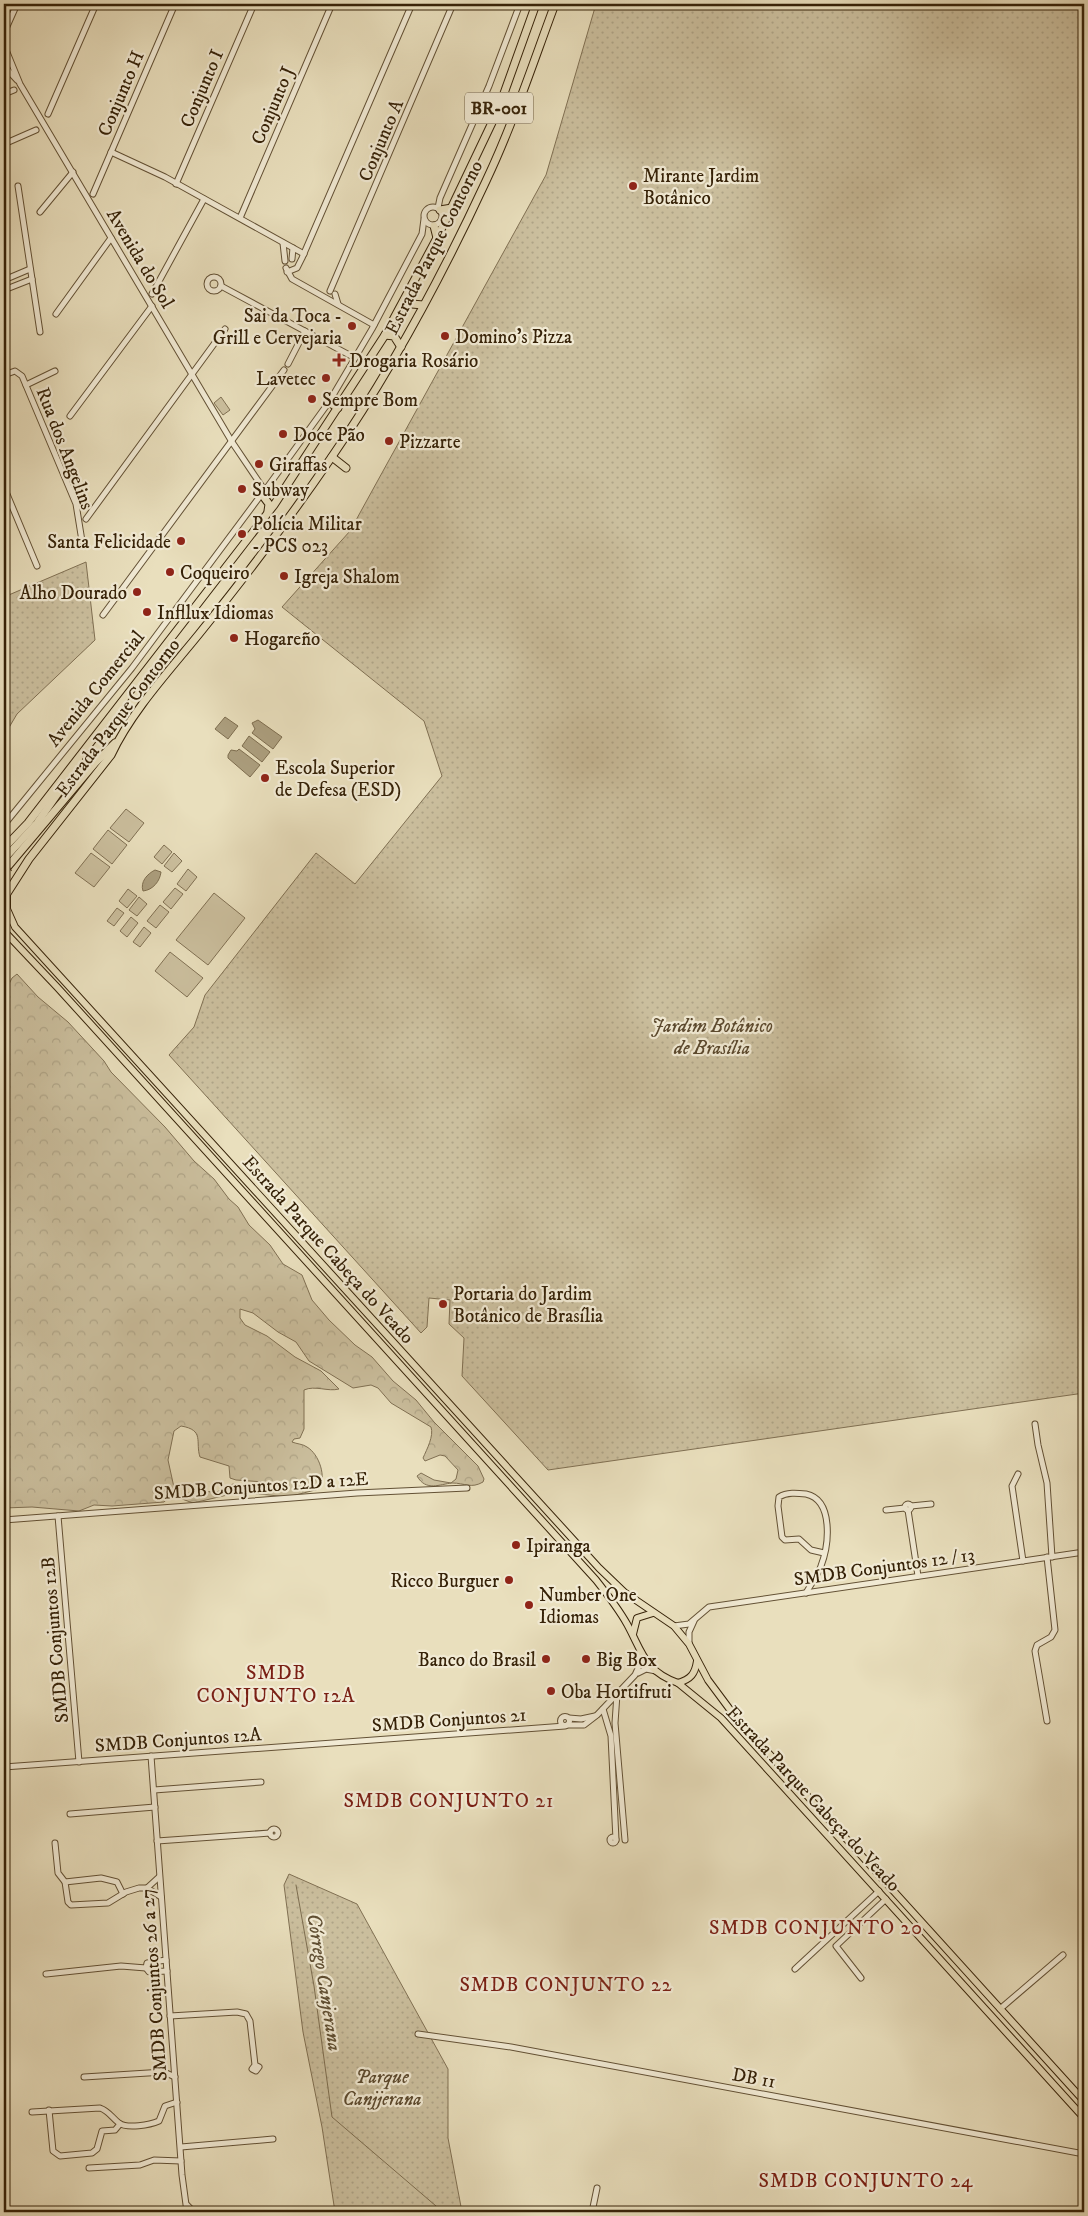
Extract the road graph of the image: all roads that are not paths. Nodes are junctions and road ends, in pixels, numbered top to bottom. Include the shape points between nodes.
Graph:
1 (17, 4) edge
2 (96, 4) edge
3 (174, 4) edge
4 (254, 4) edge
5 (332, 4) edge
6 (412, 4) edge
7 (453, 4) edge
8 (520, 4) edge
9 (536, 4) edge
10 (555, 4) edge
11 (4, 33) edge
12 (4, 45) edge
13 (8, 59) edge
14 (4, 65) edge
15 (20, 84) junction
16 (14, 90) dead end
17 (4, 94) edge
18 (504, 95) junction
19 (519, 99) junction
20 (498, 110) junction
21 (48, 114) dead end
22 (512, 119) junction
23 (36, 130) dead end
24 (4, 144) edge
25 (110, 154) junction
26 (73, 172) junction
27 (176, 184) junction
28 (18, 186) dead end
29 (93, 194) dead end
30 (204, 199) junction
31 (437, 208) junction
32 (452, 208) junction
33 (40, 212) dead end
34 (240, 218) junction
35 (429, 224) junction
36 (422, 234) junction
37 (111, 238) junction
38 (438, 238) junction
39 (283, 243) junction
40 (293, 248) junction
41 (304, 254) junction
42 (285, 261) dead end
43 (290, 267) junction
44 (30, 269) junction
45 (32, 279) junction
46 (4, 280) edge
47 (220, 286) dead end
48 (4, 290) edge
49 (331, 293) junction
50 (152, 294) dead end
51 (408, 295) junction
52 (339, 304) junction
53 (423, 305) junction
54 (152, 306) junction
55 (56, 314) dead end
56 (374, 325) junction
57 (225, 329) dead end
58 (305, 331) junction
59 (40, 332) dead end
60 (385, 335) junction
61 (401, 347) junction
62 (355, 358) junction
63 (288, 364) dead end
64 (284, 370) dead end
65 (55, 371) dead end
66 (192, 374) junction
67 (4, 375) edge
68 (26, 385) junction
69 (328, 402) junction
70 (338, 408) junction
71 (70, 416) dead end
72 (232, 442) junction
73 (332, 457) junction
74 (346, 468) dead end
75 (4, 487) edge
76 (263, 492) junction
77 (278, 498) junction
78 (268, 512) junction
79 (86, 519) dead end
80 (82, 540) dead end
81 (37, 566) dead end
82 (103, 615) dead end
83 (118, 741) junction
84 (91, 742) junction
85 (4, 825) edge
86 (4, 848) edge
87 (4, 859) edge
88 (5, 870) edge
89 (7, 890) junction
90 (4, 898) edge
91 (4, 931) edge
92 (166, 1092) junction
93 (159, 1099) junction
94 (173, 1100) junction
95 (166, 1107) junction
96 (1035, 1424) dead end
97 (1018, 1474) dead end
98 (467, 1488) dead end
99 (931, 1504) dead end
100 (908, 1508) junction
101 (886, 1510) dead end
102 (58, 1516) junction
103 (4, 1520) edge
104 (1084, 1552) edge
105 (824, 1553) junction
106 (1049, 1557) junction
107 (1023, 1561) junction
108 (918, 1576) junction
109 (806, 1593) junction
110 (653, 1613) junction
111 (694, 1621) junction
112 (674, 1626) junction
113 (633, 1634) junction
114 (689, 1644) junction
115 (640, 1652) junction
116 (697, 1661) junction
117 (656, 1671) junction
118 (635, 1675) junction
119 (678, 1683) junction
120 (617, 1694) junction
121 (603, 1709) junction
122 (597, 1715) junction
123 (569, 1718) junction
124 (561, 1720) junction
125 (1047, 1721) dead end
126 (566, 1726) junction
127 (544, 1728) junction
128 (355, 1741) joint
129 (151, 1756) junction
130 (79, 1762) junction
131 (4, 1767) edge
132 (261, 1782) dead end
133 (154, 1790) junction
134 (155, 1807) junction
135 (70, 1814) dead end
136 (270, 1833) dead end
137 (613, 1839) dead end
138 (624, 1840) dead end
139 (157, 1841) junction
140 (55, 1843) dead end
141 (159, 1877) junction
142 (65, 1882) junction
143 (147, 1888) junction
144 (879, 1891) junction
145 (123, 1894) junction
146 (161, 1897) junction
147 (886, 1899) junction
148 (1063, 1955) dead end
149 (166, 1960) junction
150 (146, 1968) junction
151 (795, 1969) dead end
152 (166, 1971) junction
153 (46, 1974) dead end
154 (861, 1978) dead end
155 (1000, 2009) junction
156 (170, 2016) junction
157 (418, 2034) dead end
158 (174, 2064) junction
159 (255, 2065) dead end
160 (164, 2072) junction
161 (84, 2077) dead end
162 (175, 2077) junction
163 (1074, 2089) junction
164 (1064, 2096) junction
165 (1083, 2098) edge
166 (177, 2102) junction
167 (49, 2110) junction
168 (32, 2112) dead end
169 (1084, 2118) edge
170 (120, 2124) junction
171 (273, 2139) dead end
172 (181, 2147) junction
173 (1084, 2154) edge
174 (181, 2161) junction
175 (89, 2168) dead end
176 (597, 2188) dead end
177 (186, 2206) junction
178 (187, 2212) edge
179 (194, 2212) edge
180 (592, 2212) edge

1 - 11 street
2 - 21 street
3 - 25 street, Conjunto H
4 - 27 street, Conjunto I
5 - 34 street, Conjunto J
6 - 41 street
7 - 49 street, Conjunto A
8 - 31 street, Avenida Comercial
9 - 18 highway, Estrada Parque Contorno / BR-001
10 - 19 highway, Estrada Parque Contorno / BR-001
12 - 13 street, Avenida do Sol
13 - 14 street
13 - 15 street, Avenida do Sol
14 - 15 street
15 - 26 street, Avenida do Sol
16 - 17 street
18 - 19 highway via 509,101
18 - 20 highway, Estrada Parque Contorno / BR-001
19 - 22 highway, Estrada Parque Contorno / BR-001
20 - 22 highway via 508,112
20 - 32 highway, Estrada Parque Contorno / BR-001
22 - 53 highway, Estrada Parque Contorno / BR-001 via 486,180
23 - 24 street
25 - 27 street
25 - 29 street, Conjunto H
26 - 33 street
26 - 37 street, Avenida do Sol
27 - 30 street
28 - 44 street
30 - 34 street
30 - 50 street
31 - 32 highway
31 - 35 street, Avenida Comercial via 439,220
31 - 35 street, Avenida Comercial via 427,211
32 - 38 highway, Estrada Parque Contorno / BR-001
34 - 39 street
35 - 36 street, Avenida Comercial
35 - 36 street, Avenida Comercial
35 - 38 highway
36 - 56 street, Avenida Comercial
37 - 54 street, Avenida do Sol
37 - 55 street
38 - 51 highway, Estrada Parque Contorno / BR-001
39 - 40 street
39 - 42 street
40 - 41 street
40 - 43 street
41 - 43 street
43 - 49 street via 296,282
44 - 45 street
44 - 46 street
45 - 48 street
45 - 59 street
47 - 58 street
49 - 52 street
49 - 52 street
51 - 53 highway via 412,304
51 - 60 highway, Estrada Parque Contorno / BR-001
52 - 56 street
53 - 61 highway, Estrada Parque Contorno / BR-001
54 - 66 street, Avenida do Sol
54 - 71 street
56 - 62 street, Avenida Comercial
57 - 66 street
58 - 62 street
58 - 63 street
60 - 61 highway via 394,336
60 - 70 highway, Estrada Parque Contorno / BR-001
61 - 73 highway, Estrada Parque Contorno / BR-001
62 - 69 street, Avenida Comercial
64 - 72 street
65 - 68 street
66 - 72 street, Avenida do Sol
66 - 79 street
67 - 68 street, Rua dos Angelins via 14,371 20,374
68 - 80 street, Rua dos Angelins via 76,504
69 - 70 highway
69 - 76 street, Avenida Comercial
70 - 77 highway, Estrada Parque Contorno / BR-001
72 - 76 street, Avenida do Sol
72 - 82 street
73 - 74 highway
73 - 83 highway, Estrada Parque Contorno / BR-001 via 251,569
75 - 81 street
76 - 77 highway
76 - 78 highway via 269,504
76 - 85 street, Avenida Comercial via 132,668
77 - 78 highway, Estrada Parque Contorno / BR-001
78 - 84 highway, Estrada Parque Contorno / BR-001
83 - 88 highway via 95,763
83 - 89 highway, Estrada Parque Contorno / BR-001 via 111,755
84 - 86 highway, Estrada Parque Contorno / BR-001 via 18,835
84 - 87 highway via 37,823
88 - 89 highway
89 - 90 highway, Estrada Parque Contorno / BR-001
89 - 92 main road, Estrada Parque Cabeça do Veado via 7,909 15,927
91 - 93 main road, Estrada Parque Cabeça do Veado
92 - 93 main road
92 - 94 main road, Estrada Parque Cabeça do Veado
93 - 95 main road, Estrada Parque Cabeça do Veado
94 - 95 main road
94 - 110 main road, Estrada Parque Cabeça do Veado via 532,1497 611,1581
95 - 113 main road, Estrada Parque Cabeça do Veado via 596,1580
96 - 106 street via 1046,1472
97 - 107 street via 1012,1486
98 - 102 street, SMDB Conjuntos 12D a 12E via 357,1492
99 - 100 street
100 - 101 street
100 - 108 street
102 - 103 street, SMDB Conjuntos 12D a 12E
102 - 130 street, SMDB Conjuntos 12B
104 - 106 street, SMDB Conjuntos 12 / 13
105 - 105 street via 827,1520 822,1502 802,1494 780,1497 782,1537 785,1540 799,1539 811,1550
105 - 109 street via 821,1567
106 - 107 street, SMDB Conjuntos 12 / 13
106 - 125 street via 1055,1630 1035,1649
107 - 108 street, SMDB Conjuntos 12 / 13
108 - 109 street, SMDB Conjuntos 12 / 13
109 - 111 street, SMDB Conjuntos 12 / 13 via 709,1607
110 - 112 main road, Estrada Parque Cabeça do Veado
110 - 113 main road via 638,1618
111 - 112 street, SMDB Conjuntos 12 / 13
111 - 114 street via 689,1632
112 - 114 main road, Estrada Parque Cabeça do Veado
113 - 115 main road, Estrada Parque Cabeça do Veado
114 - 116 main road, Estrada Parque Cabeça do Veado
115 - 117 main road, Estrada Parque Cabeça do Veado
115 - 118 street via 640,1664
116 - 119 main road via 690,1678
116 - 155 main road, Estrada Parque Cabeça do Veado via 734,1715
117 - 118 street via 643,1670
117 - 119 main road, Estrada Parque Cabeça do Veado
118 - 120 street
119 - 144 main road, Estrada Parque Cabeça do Veado via 721,1718
120 - 121 street
120 - 138 street via 615,1723
121 - 122 street
121 - 137 street via 611,1736 616,1832
122 - 123 street via 587,1719
122 - 126 street, SMDB Conjuntos 21 via 584,1725
123 - 124 street
123 - 126 street
124 - 126 street
124 - 127 street, SMDB Conjuntos 21
126 - 127 street, SMDB Conjuntos 21
127 - 128 street, SMDB Conjuntos 21
128 - 129 street, SMDB Conjuntos 12A
129 - 130 street, SMDB Conjuntos 12A
129 - 133 street, SMDB Conjuntos 26 a 27
130 - 131 street, SMDB Conjuntos 12A
132 - 133 street
133 - 134 street, SMDB Conjuntos 26 a 27
134 - 135 street
134 - 139 street, SMDB Conjuntos 26 a 27
136 - 139 street
139 - 141 street, SMDB Conjuntos 26 a 27
140 - 142 street via 58,1873
141 - 143 street
141 - 146 street, SMDB Conjuntos 26 a 27
142 - 145 street via 108,1878 117,1882
142 - 145 street via 68,1902 73,1905 108,1903
143 - 145 street via 132,1889
143 - 146 street
144 - 147 main road, Estrada Parque Cabeça do Veado
144 - 151 street
146 - 149 street, SMDB Conjuntos 26 a 27
147 - 154 street via 836,1945 836,1950
147 - 164 main road, Estrada Parque Cabeça do Veado
148 - 155 street
149 - 150 street via 148,1963
149 - 152 street, SMDB Conjuntos 26 a 27
150 - 152 street via 149,1972
150 - 153 street via 122,1966
152 - 156 street, SMDB Conjuntos 26 a 27
155 - 163 main road, Estrada Parque Cabeça do Veado
156 - 158 street, SMDB Conjuntos 26 a 27
156 - 159 street via 246,2014 250,2021
157 - 173 street, DB 11 via 511,2047
158 - 160 street
158 - 162 street, SMDB Conjuntos 26 a 27
160 - 161 street
160 - 162 street
162 - 166 street, SMDB Conjuntos 26 a 27
163 - 164 main road
163 - 165 main road, Estrada Parque Cabeça do Veado
164 - 169 main road, Estrada Parque Cabeça do Veado
166 - 170 street via 165,2106 161,2120 156,2123
166 - 172 street, SMDB Conjuntos 26 a 27
167 - 168 street
167 - 170 street via 103,2109
167 - 170 street via 53,2151 60,2156 92,2153 97,2149 102,2131 115,2130
171 - 172 street
172 - 174 street, SMDB Conjuntos 26 a 27
174 - 175 street via 154,2160 140,2165
174 - 177 street, SMDB Conjuntos 26 a 27
176 - 180 street
177 - 178 street, SMDB Conjuntos 26 a 27
177 - 179 street

